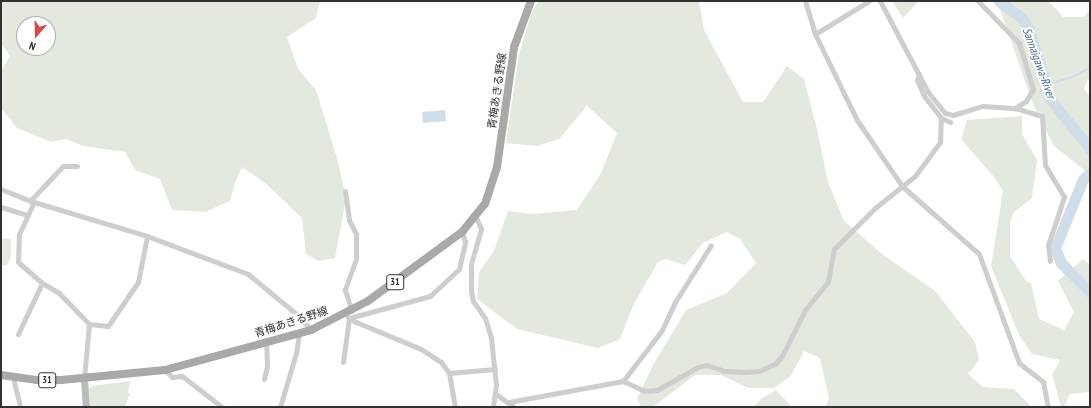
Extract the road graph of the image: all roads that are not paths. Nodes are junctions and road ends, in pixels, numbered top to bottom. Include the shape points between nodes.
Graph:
1 (531, 1) edge
2 (805, 1) edge
3 (869, 1) edge
4 (880, 1) edge
5 (978, 1) edge
6 (815, 34) junction
7 (919, 74) junction
8 (1015, 108) junction
9 (941, 118) junction
10 (950, 122) dead end
11 (77, 166) dead end
12 (902, 186) junction
13 (1, 189) edge
14 (344, 191) dead end
15 (32, 201) junction
16 (1, 207) edge
17 (27, 215) junction
18 (476, 217) junction
19 (462, 232) junction
20 (147, 236) junction
21 (711, 246) dead end
22 (1050, 261) dead end
23 (42, 283) junction
24 (349, 314) junction
25 (89, 324) junction
26 (311, 330) junction
27 (18, 334) dead end
28 (299, 334) junction
29 (266, 343) junction
30 (343, 362) dead end
31 (495, 369) junction
32 (165, 370) junction
33 (449, 373) junction
34 (1, 375) edge
35 (11, 377) junction
36 (84, 379) junction
37 (264, 379) dead end
38 (623, 381) junction
39 (496, 394) junction
40 (509, 402) junction
41 (20, 407) edge
42 (86, 407) edge
43 (222, 407) edge
44 (280, 407) edge
45 (455, 407) edge
46 (493, 407) edge
47 (514, 407) edge
48 (1048, 407) edge

1 - 18 main road, 青梅あきる野線 / 31 via 520,26 512,59 495,178 489,196
2 - 6 street
3 - 6 street
4 - 7 street
5 - 8 street via 1008,29 1023,50 1033,89 1026,101
6 - 12 street via 857,120
7 - 8 street via 928,92 949,115 983,106
7 - 9 street via 917,80 924,96
8 - 22 street via 1042,116 1045,165 1064,197 1048,245
9 - 10 street
9 - 12 street via 940,142 915,176
11 - 15 street via 63,166
12 - 38 street via 875,208 834,249 828,282 805,310 782,356 775,364 759,371 745,372 724,371 707,365 698,367 657,390 644,391
12 - 48 street via 979,254 1020,363 1043,382
13 - 15 street
14 - 24 street via 349,220 356,234 356,259 345,290
15 - 17 street
15 - 20 street
16 - 17 street
17 - 23 street via 19,234 18,262
18 - 19 main road, 青梅あきる野線 / 31
18 - 31 street via 481,229 471,266 471,292 473,301 485,318 491,334
19 - 24 main road, 青梅あきる野線 / 31
19 - 24 street via 465,242 460,269 430,296
20 - 25 street via 138,282 108,326
20 - 26 street via 248,274 300,317
21 - 38 street via 675,302 662,330
23 - 25 street via 60,293
23 - 27 street
24 - 26 main road, 青梅あきる野線 / 31
24 - 30 street
24 - 33 street via 433,355
25 - 36 street
26 - 28 main road, 青梅あきる野線 / 31
28 - 29 main road, 青梅あきる野線 / 31
28 - 44 street
29 - 32 main road, 青梅あきる野線 / 31
29 - 37 street via 268,366
31 - 33 street
31 - 39 street
32 - 36 main road, 青梅あきる野線 / 31
32 - 43 street via 172,377 182,376
33 - 45 street
34 - 35 main road, 青梅あきる野線 / 31
35 - 36 main road, 青梅あきる野線 / 31
35 - 41 street
36 - 42 main road
38 - 40 street
39 - 40 street
39 - 46 street
40 - 47 street

